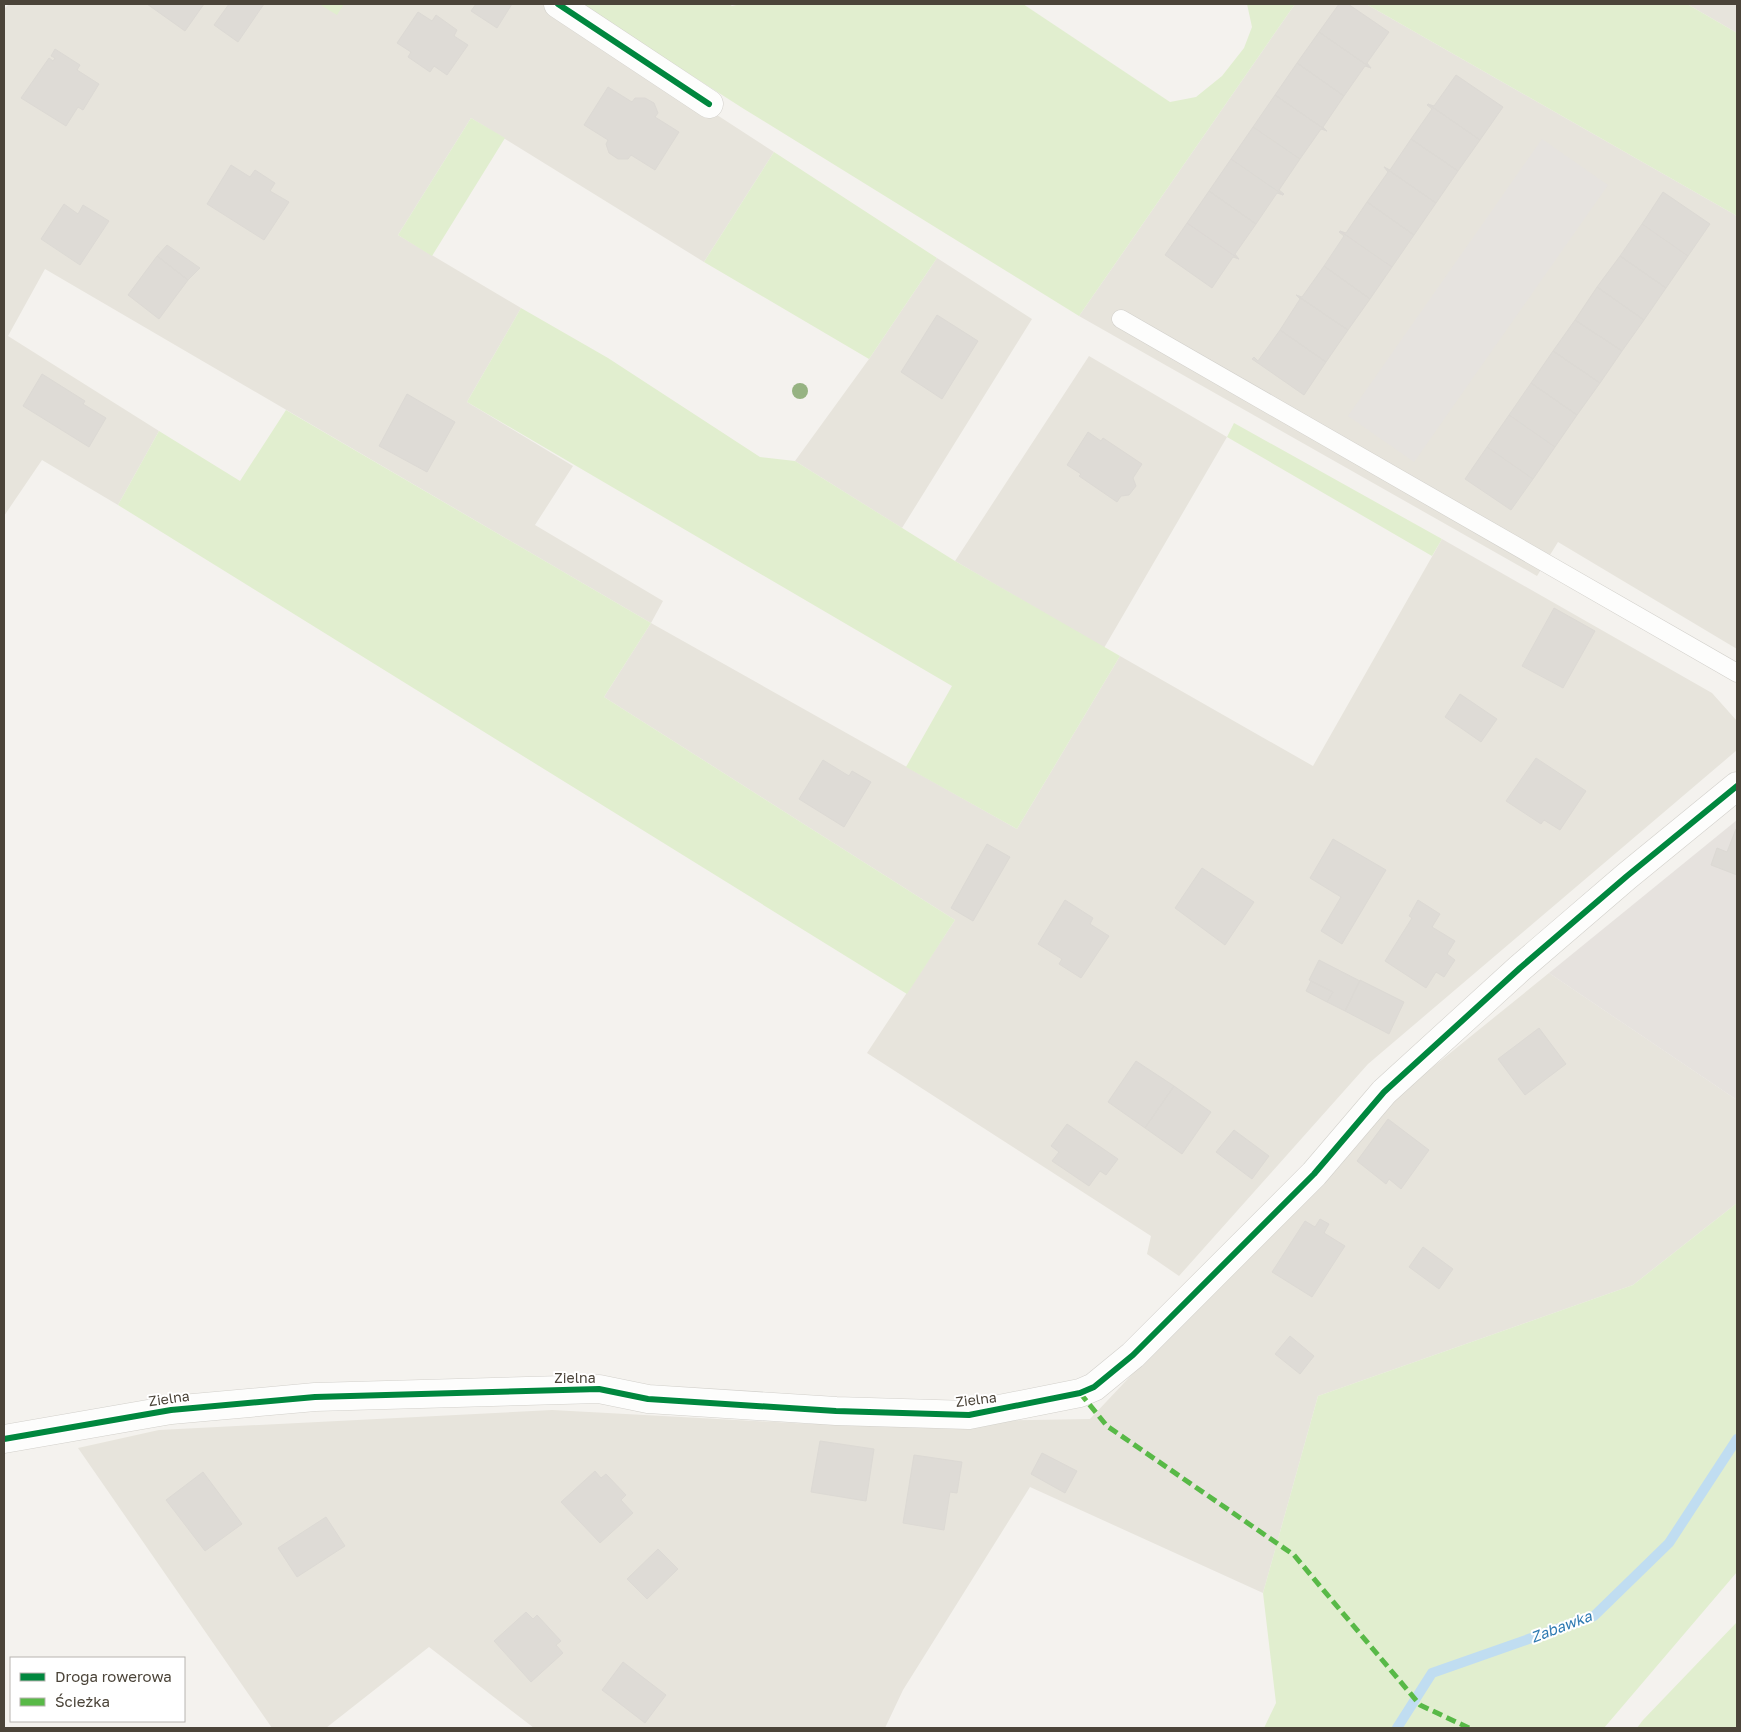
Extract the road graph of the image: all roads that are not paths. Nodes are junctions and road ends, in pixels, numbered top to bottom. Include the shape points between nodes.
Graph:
1 (558, 4) edge
2 (710, 104) dead end
3 (1120, 319) dead end
4 (1737, 673) edge
5 (1737, 786) edge
6 (4, 1439) edge

1 - 2 street
3 - 4 lane
5 - 6 street, Zielna via 1520,968 1384,1092 1314,1174 1133,1355 1094,1387 1080,1393 969,1415 836,1411 648,1399 599,1389 314,1397 171,1410

